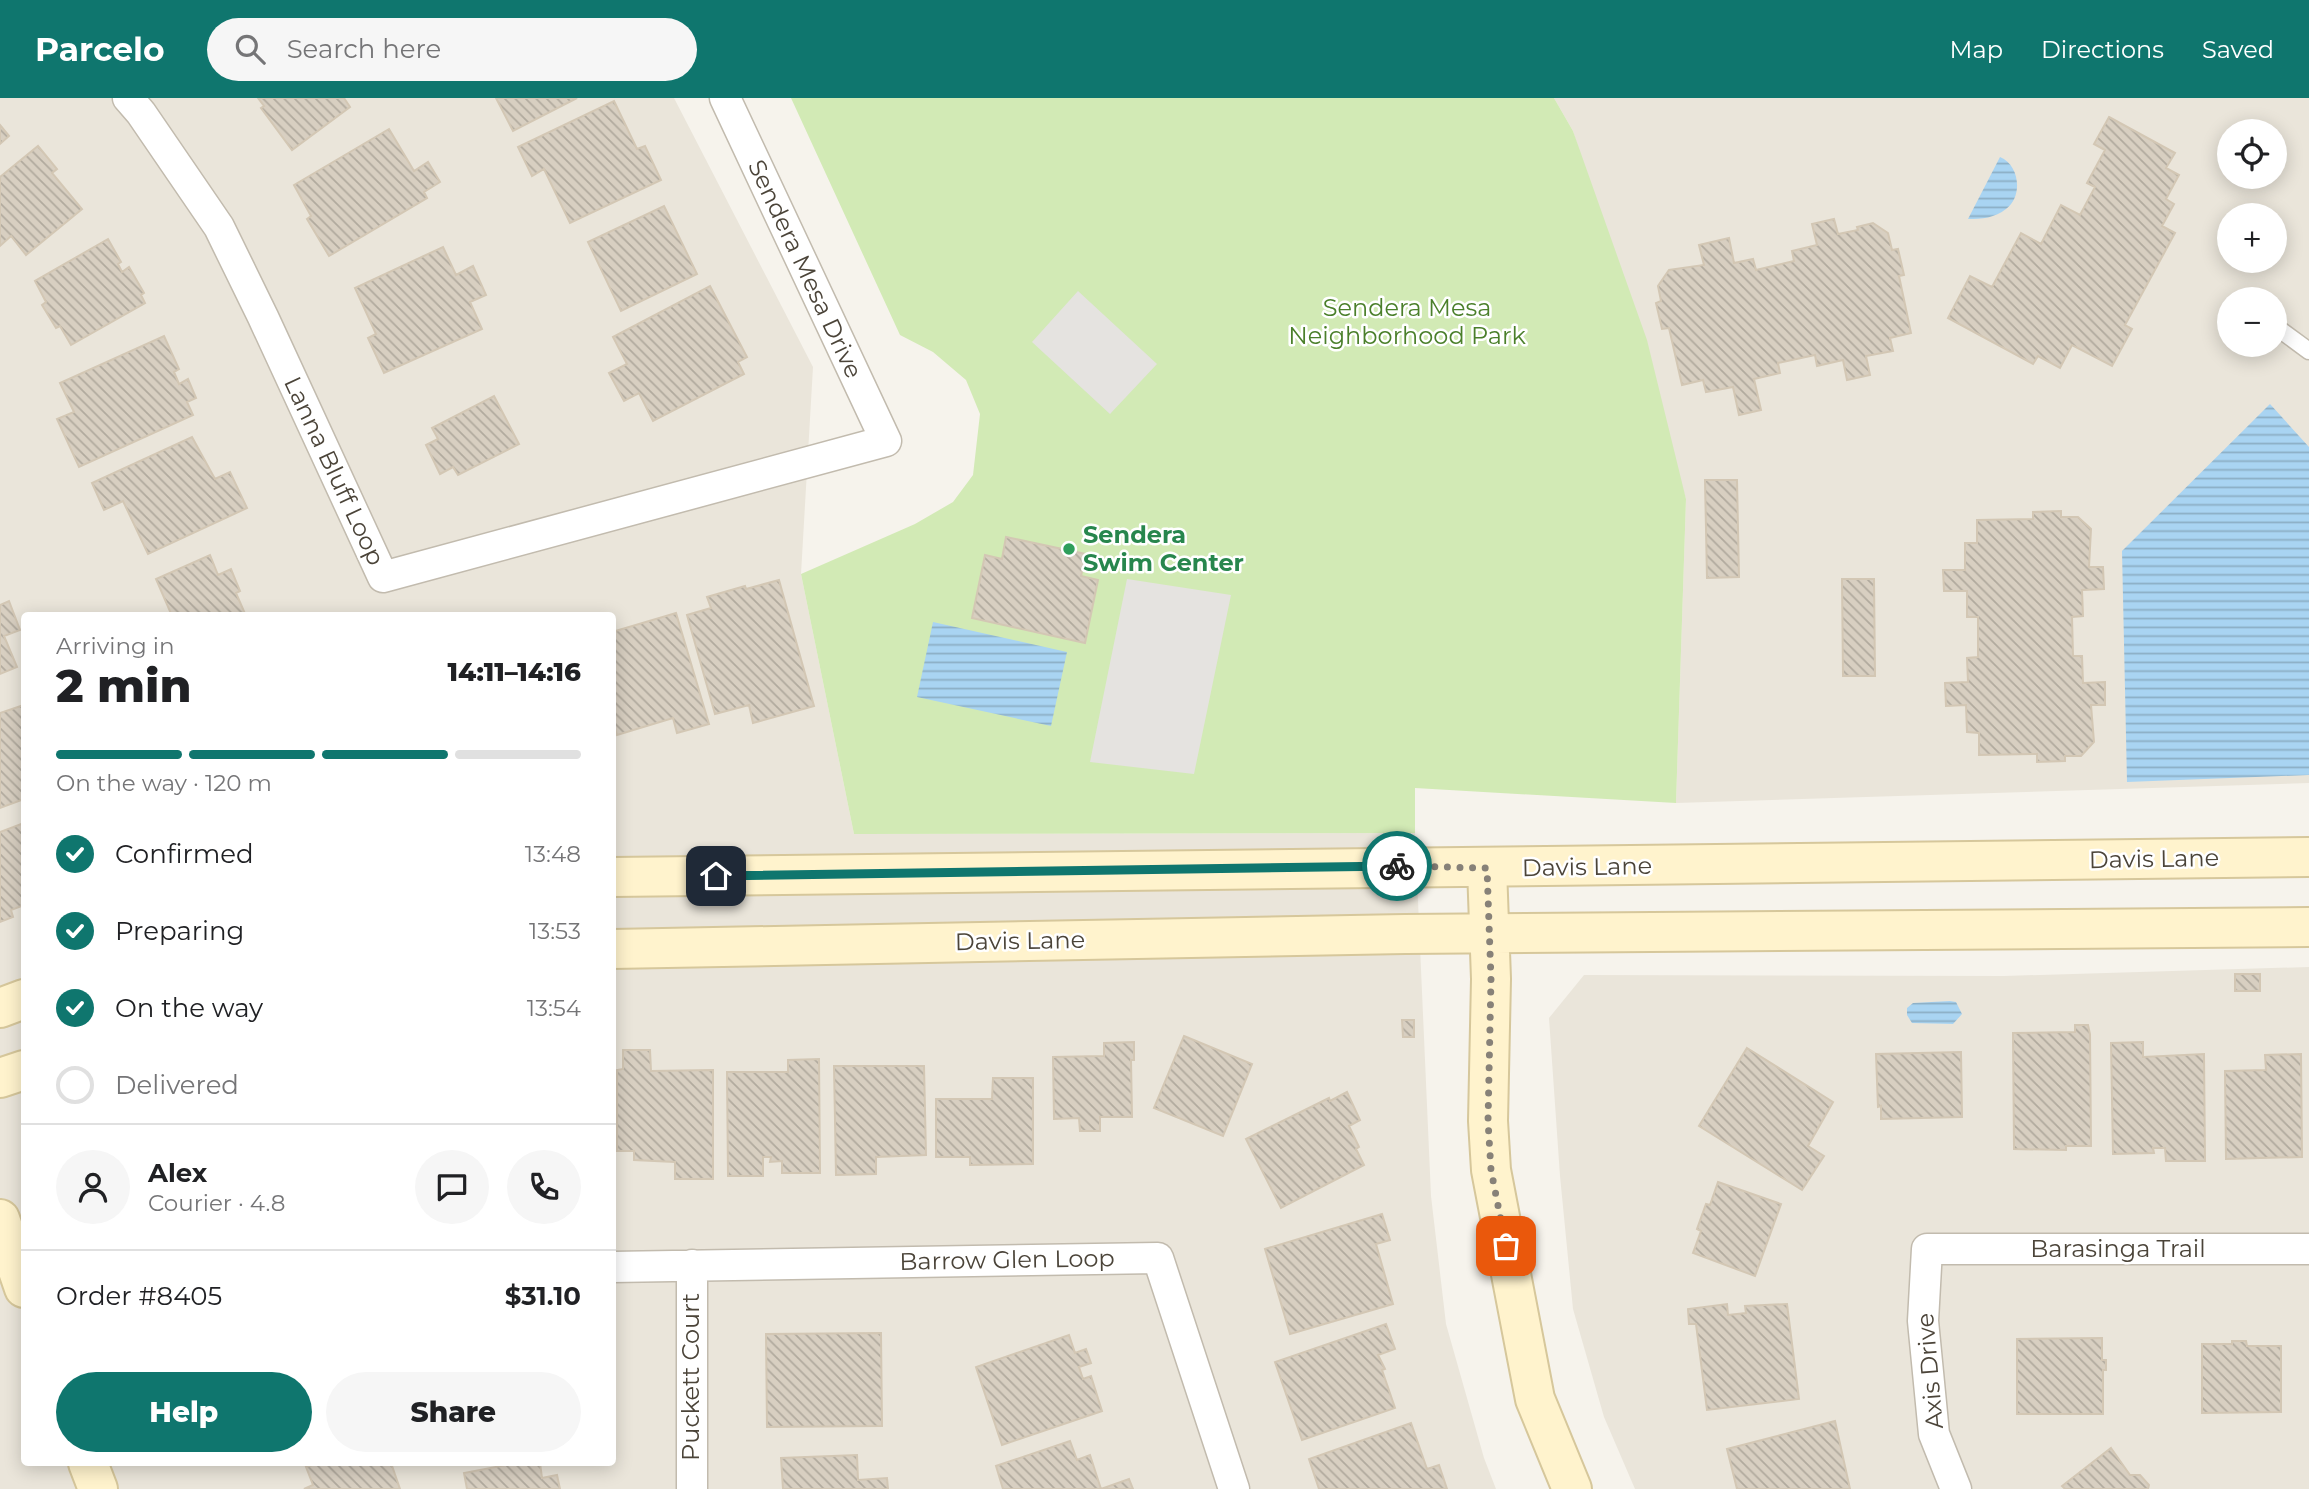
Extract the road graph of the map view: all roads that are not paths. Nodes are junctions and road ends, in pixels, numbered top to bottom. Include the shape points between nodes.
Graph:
1 (128, 98) edge
2 (725, 98) edge
3 (2287, 335) edge
4 (2309, 351) edge
5 (886, 441) joint
6 (2309, 857) edge
7 (1487, 868) junction
8 (616, 877) edge
9 (2309, 927) edge
10 (1490, 933) junction
11 (616, 949) edge
12 (21, 1000) edge
13 (0, 1008) edge
14 (21, 1071) edge
15 (0, 1078) edge
16 (0, 1219) edge
17 (1927, 1249) joint
18 (2309, 1249) edge
19 (692, 1265) junction
20 (616, 1267) edge
21 (21, 1279) edge
22 (89, 1466) edge
23 (98, 1489) edge
24 (692, 1489) edge
25 (1234, 1489) edge
26 (1572, 1489) edge
27 (1956, 1489) edge

1 - 5 street, Lanna Bluff Loop via 219,227 383,578
2 - 5 street, Sendera Mesa Drive
3 - 4 lane
6 - 7 main road, Davis Lane
7 - 8 main road, Davis Lane
7 - 10 main road
9 - 10 main road, Davis Lane
10 - 11 main road, Davis Lane
10 - 26 main road via 1491,1170 1535,1399
12 - 13 main road
14 - 15 main road
16 - 21 main road
17 - 18 street, Barasinga Trail
17 - 27 street, Axis Drive via 1923,1321 1934,1434
19 - 20 street, Barrow Glen Loop
19 - 24 street, Puckett Court
19 - 25 street, Barrow Glen Loop via 1158,1258
22 - 23 main road

